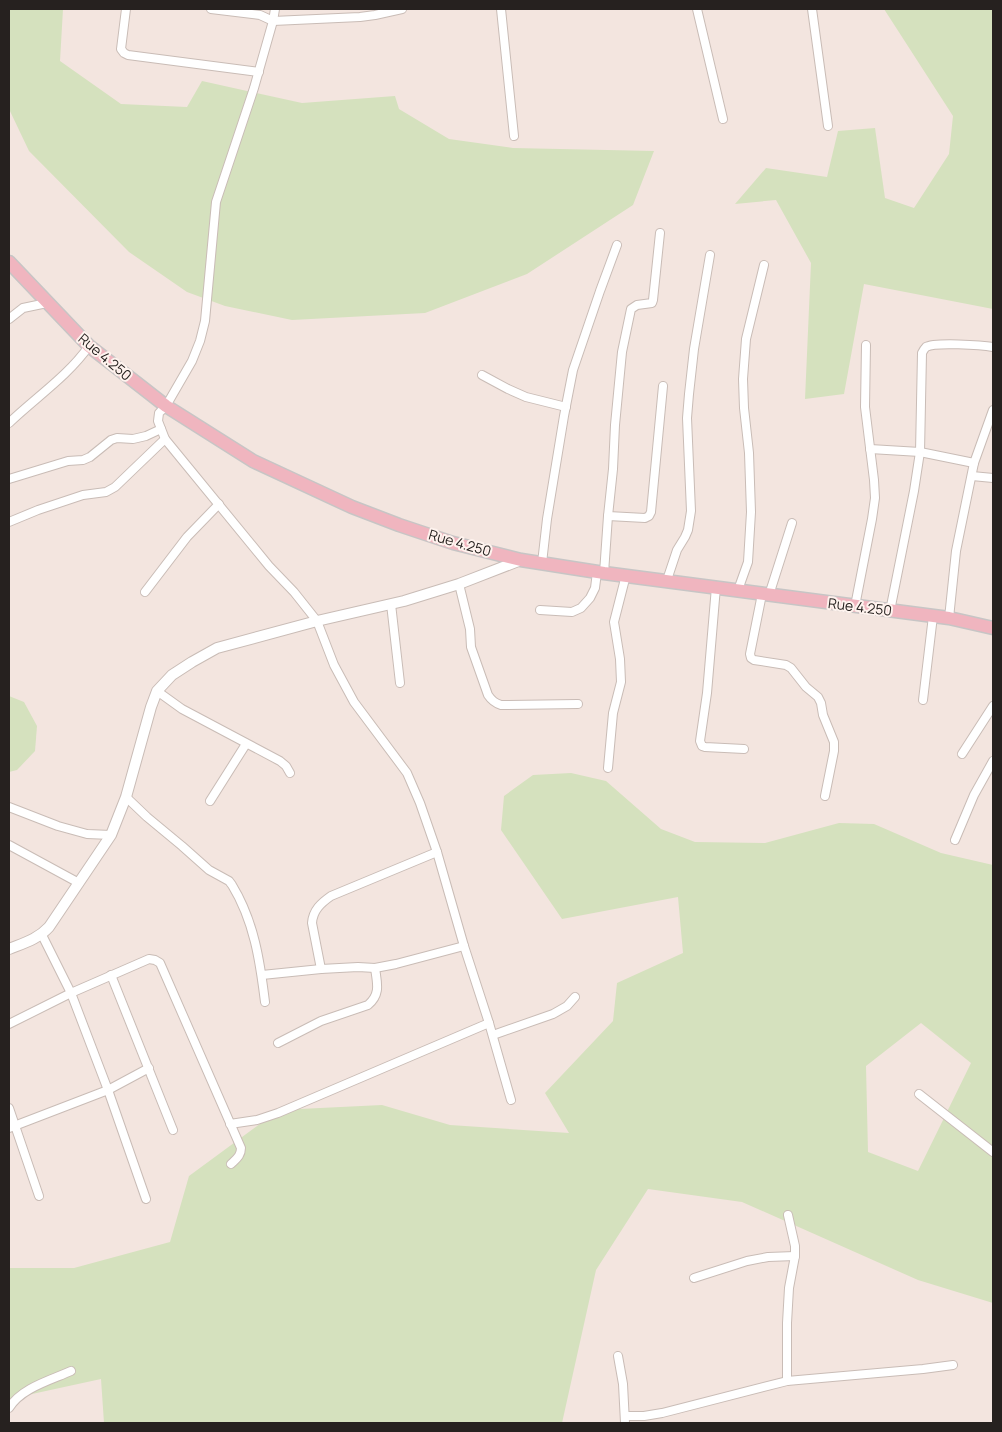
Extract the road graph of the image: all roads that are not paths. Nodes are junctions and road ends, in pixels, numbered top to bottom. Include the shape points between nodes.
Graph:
1 (126, 9) edge
2 (211, 9) edge
3 (275, 9) edge
4 (361, 9) edge
5 (402, 9) edge
6 (501, 9) edge
7 (697, 9) edge
8 (812, 9) edge
9 (360, 18) junction
10 (273, 21) junction
11 (259, 72) junction
12 (723, 119) dead end
13 (828, 126) dead end
14 (514, 136) dead end
15 (660, 233) dead end
16 (618, 245) dead end
17 (710, 255) dead end
18 (9, 262) edge
19 (764, 265) dead end
20 (47, 303) junction
21 (9, 318) edge
22 (866, 344) dead end
23 (89, 346) junction
24 (993, 347) edge
25 (482, 375) dead end
26 (663, 386) dead end
27 (166, 406) junction
28 (566, 407) junction
29 (993, 410) edge
30 (9, 423) edge
31 (160, 429) junction
32 (164, 439) junction
33 (870, 449) junction
34 (920, 452) junction
35 (974, 463) junction
36 (972, 476) junction
37 (993, 478) edge
38 (9, 479) edge
39 (219, 504) junction
40 (608, 516) junction
41 (9, 522) edge
42 (792, 523) dead end
43 (521, 560) junction
44 (542, 563) junction
45 (601, 572) junction
46 (626, 575) junction
47 (667, 580) junction
48 (459, 584) junction
49 (716, 587) junction
50 (738, 590) junction
51 (145, 592) dead end
52 (766, 595) junction
53 (391, 604) junction
54 (856, 606) junction
55 (540, 610) dead end
56 (890, 611) junction
57 (933, 616) junction
58 (949, 618) junction
59 (317, 621) junction
60 (993, 628) edge
61 (400, 682) dead end
62 (157, 691) junction
63 (923, 700) dead end
64 (578, 704) dead end
65 (993, 706) edge
66 (246, 744) junction
67 (744, 749) dead end
68 (962, 754) dead end
69 (993, 761) edge
70 (608, 768) dead end
71 (290, 773) dead end
72 (825, 796) dead end
73 (126, 798) junction
74 (210, 801) dead end
75 (9, 807) edge
76 (111, 835) junction
77 (956, 840) dead end
78 (9, 845) edge
79 (438, 852) junction
80 (79, 883) junction
81 (42, 935) junction
82 (464, 946) junction
83 (9, 949) edge
84 (375, 968) junction
85 (321, 969) junction
86 (111, 975) junction
87 (262, 975) junction
88 (71, 993) junction
89 (575, 997) dead end
90 (265, 1002) dead end
91 (489, 1023) junction
92 (9, 1024) edge
93 (493, 1035) junction
94 (278, 1043) dead end
95 (149, 1068) junction
96 (108, 1090) junction
97 (918, 1094) dead end
98 (511, 1100) dead end
99 (9, 1108) edge
100 (230, 1124) junction
101 (12, 1126) edge
102 (173, 1130) dead end
103 (993, 1152) edge
104 (231, 1164) dead end
105 (39, 1196) dead end
106 (146, 1199) dead end
107 (788, 1215) dead end
108 (795, 1256) junction
109 (694, 1278) dead end
110 (618, 1356) dead end
111 (953, 1365) dead end
112 (71, 1371) dead end
113 (786, 1381) junction
114 (9, 1408) edge
115 (625, 1420) edge

1 - 11 street via 121,49 128,55
2 - 10 street via 260,15
3 - 10 street
4 - 9 street
5 - 9 street
6 - 14 street
7 - 12 street
8 - 13 street
9 - 10 street
10 - 11 street
11 - 27 street via 216,202 206,321 192,361
15 - 40 street via 653,300 631,309 622,352
16 - 28 street via 573,370
17 - 47 street via 689,394 691,511 688,530
18 - 20 main road, Rue 4.250
19 - 50 street via 746,339 743,378 751,512 748,562
20 - 21 street via 23,308
20 - 23 main road, Rue 4.250
22 - 33 street via 865,407
23 - 27 main road, Rue 4.250
23 - 30 street via 65,373
24 - 34 street via 926,347 922,353
25 - 28 street via 526,397
26 - 40 street via 651,512 645,518
27 - 31 street via 159,413
27 - 43 main road, Rue 4.250 via 253,461 352,507 453,543
28 - 44 street
29 - 35 street
31 - 32 street
31 - 38 street via 133,439 117,438 90,457
32 - 39 street
32 - 41 street via 106,492 83,495
33 - 34 street
33 - 54 street via 875,498
34 - 35 street
34 - 56 street
35 - 36 street
36 - 37 street
36 - 58 street via 956,551
39 - 51 street via 187,537
39 - 59 street
40 - 45 street
42 - 52 street
43 - 44 main road, Rue 4.250
43 - 48 street
44 - 45 main road, Rue 4.250
45 - 46 main road, Rue 4.250
45 - 55 street via 590,598 581,608 572,612
46 - 47 main road, Rue 4.250
46 - 70 street via 614,622 620,682 613,713
47 - 49 main road, Rue 4.250
48 - 53 street
48 - 64 street via 471,647 492,700 502,705
49 - 50 main road, Rue 4.250
49 - 67 street via 700,741 705,747
50 - 52 main road, Rue 4.250
52 - 54 main road, Rue 4.250
52 - 72 street via 751,658 786,665 818,697 834,742
53 - 59 street
53 - 61 street
54 - 56 main road, Rue 4.250
56 - 57 main road, Rue 4.250
57 - 58 main road, Rue 4.250
57 - 63 street
58 - 60 main road, Rue 4.250
59 - 62 street via 217,648 172,675
59 - 79 street via 334,665 354,702 407,773
62 - 66 street via 182,709
62 - 73 street
65 - 68 street
66 - 71 street via 280,761
66 - 74 street
69 - 77 street via 974,795
73 - 76 street
73 - 87 street via 210,870 230,881 248,916
75 - 76 street via 87,834
76 - 80 street
78 - 80 street
79 - 82 street
79 - 85 street via 320,904 312,923
80 - 81 street
81 - 83 street
81 - 88 street
82 - 84 street
82 - 91 street
84 - 85 street
84 - 94 street via 376,994 368,1005 321,1021
85 - 87 street
86 - 88 street
86 - 95 street
86 - 100 street via 148,959 160,963
87 - 90 street
88 - 92 street
88 - 96 street
89 - 93 street via 553,1014
91 - 93 street
91 - 100 street via 278,1113
93 - 98 street
95 - 96 street
95 - 102 street
96 - 101 street
96 - 106 street
97 - 103 street
99 - 101 street
100 - 104 street via 241,1153
101 - 105 street
107 - 108 street
108 - 109 street via 747,1261
108 - 113 street via 787,1314
110 - 115 street
111 - 113 street
112 - 114 street via 27,1391 17,1397
113 - 115 street

